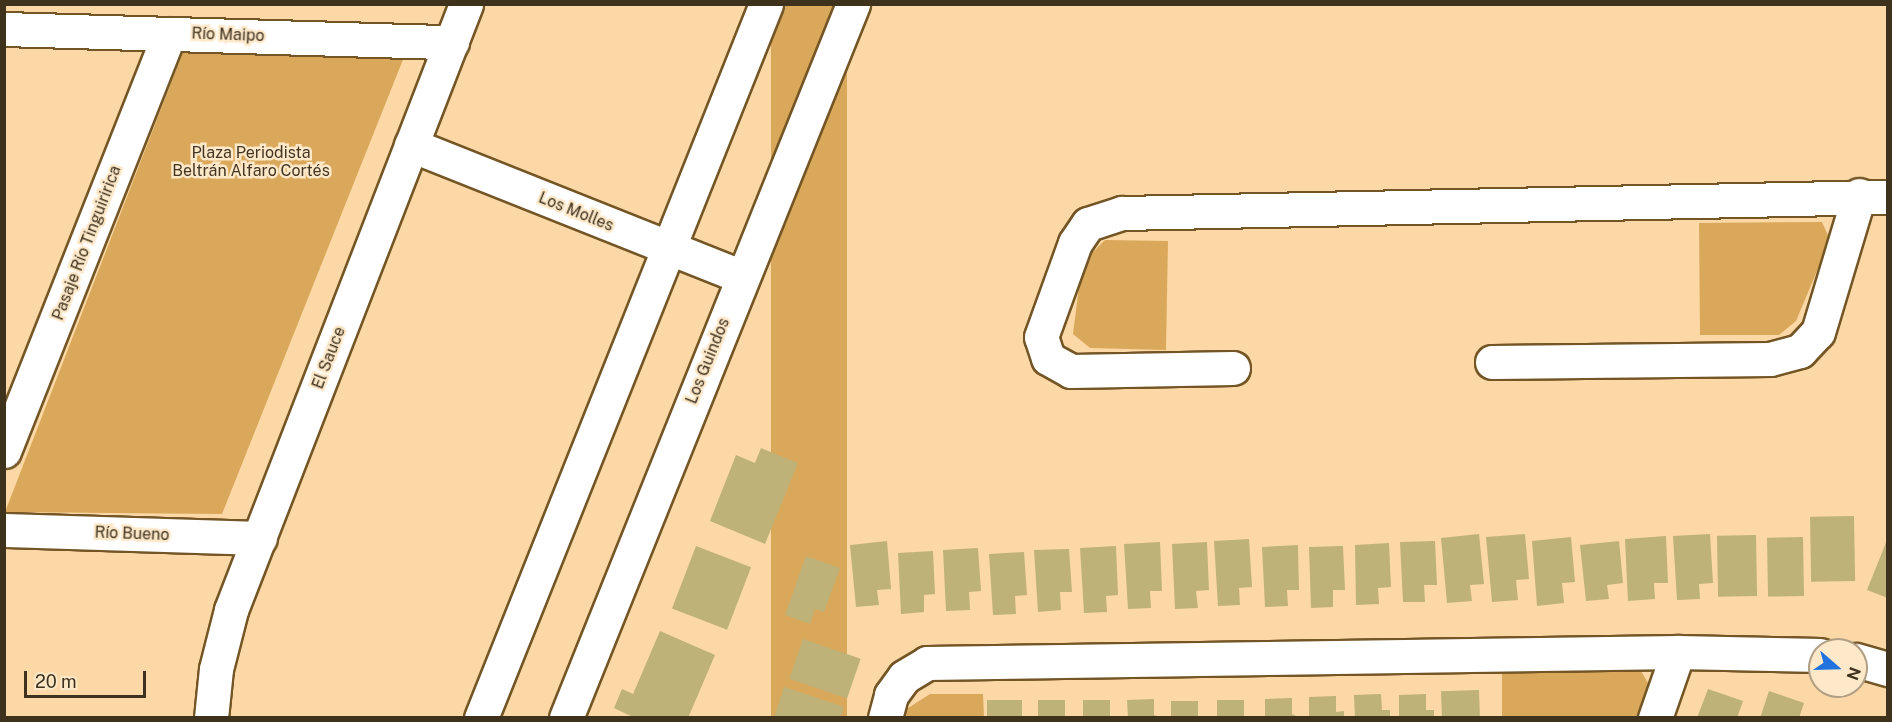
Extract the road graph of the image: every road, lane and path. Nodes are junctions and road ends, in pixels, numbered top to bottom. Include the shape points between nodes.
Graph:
1 (466, 4) edge
2 (766, 4) edge
3 (853, 4) edge
4 (4, 29) edge
5 (169, 34) junction
6 (452, 42) junction
7 (411, 145) junction
8 (1873, 196) edge
9 (669, 248) junction
10 (741, 277) junction
11 (1492, 362) dead end
12 (1233, 368) dead end
13 (4, 452) edge
14 (4, 530) edge
15 (260, 538) junction
16 (1678, 652) junction
17 (1808, 655) edge
18 (1868, 663) edge
19 (1887, 669) edge
20 (211, 717) edge
21 (481, 717) edge
22 (566, 717) edge
23 (885, 717) edge
24 (1655, 717) edge

1 - 6 street, El Sauce
2 - 9 street
3 - 10 street, Los Guindos
4 - 5 street, Río Maipo
5 - 6 street, Río Maipo
5 - 13 street, Pasaje Río Tinguiririca
6 - 7 street, El Sauce
7 - 9 street, Los Molles
7 - 15 street, El Sauce
8 - 11 street via 1818,332 1800,351 1770,359
8 - 12 street via 1122,213 1088,224 1075,243 1041,337 1048,357 1071,371
9 - 10 street, Los Molles
9 - 21 street
10 - 22 street, Los Guindos
14 - 15 street, Río Bueno
15 - 20 street, El Sauce via 221,646
16 - 17 street
16 - 23 street via 927,663 904,677 891,695
16 - 24 street
18 - 19 street

